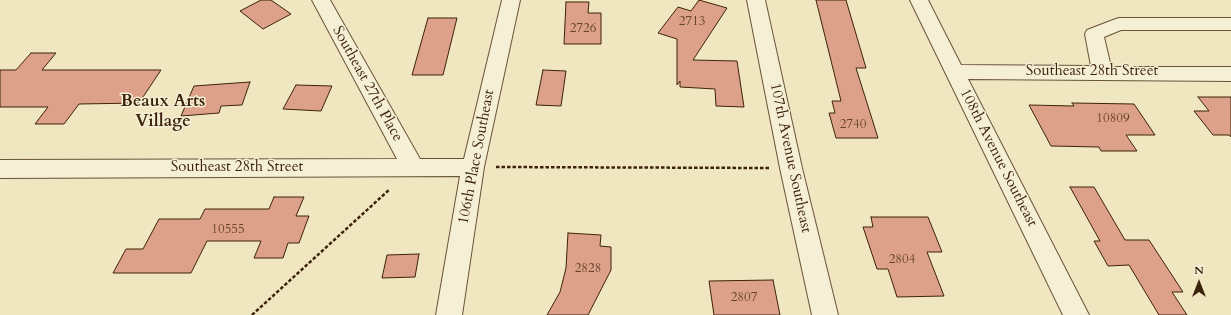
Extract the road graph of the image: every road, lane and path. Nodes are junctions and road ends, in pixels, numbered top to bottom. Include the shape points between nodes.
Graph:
1 (321, 0) edge
2 (510, 0) edge
3 (756, 0) edge
4 (919, 0) edge
5 (1231, 24) edge
6 (954, 72) junction
7 (1102, 72) junction
8 (1231, 74) edge
9 (413, 167) junction
10 (473, 167) junction
11 (791, 168) junction
12 (0, 169) edge
13 (252, 315) edge
14 (449, 315) edge
15 (825, 315) edge
16 (1076, 315) edge

1 - 9 street, Southeast 27th Place
2 - 10 street, 106th Place Southeast
3 - 11 street, 107th Avenue Southeast
4 - 6 street, 108th Avenue Southeast
5 - 7 street via 1119,24 1094,34
6 - 7 street, Southeast 28th Street
6 - 16 street, 108th Avenue Southeast
7 - 8 street, Southeast 28th Street
9 - 10 street, Southeast 28th Street
9 - 12 street, Southeast 28th Street
9 - 13 path
10 - 11 path
10 - 14 street, 106th Place Southeast
11 - 15 street, 107th Avenue Southeast

